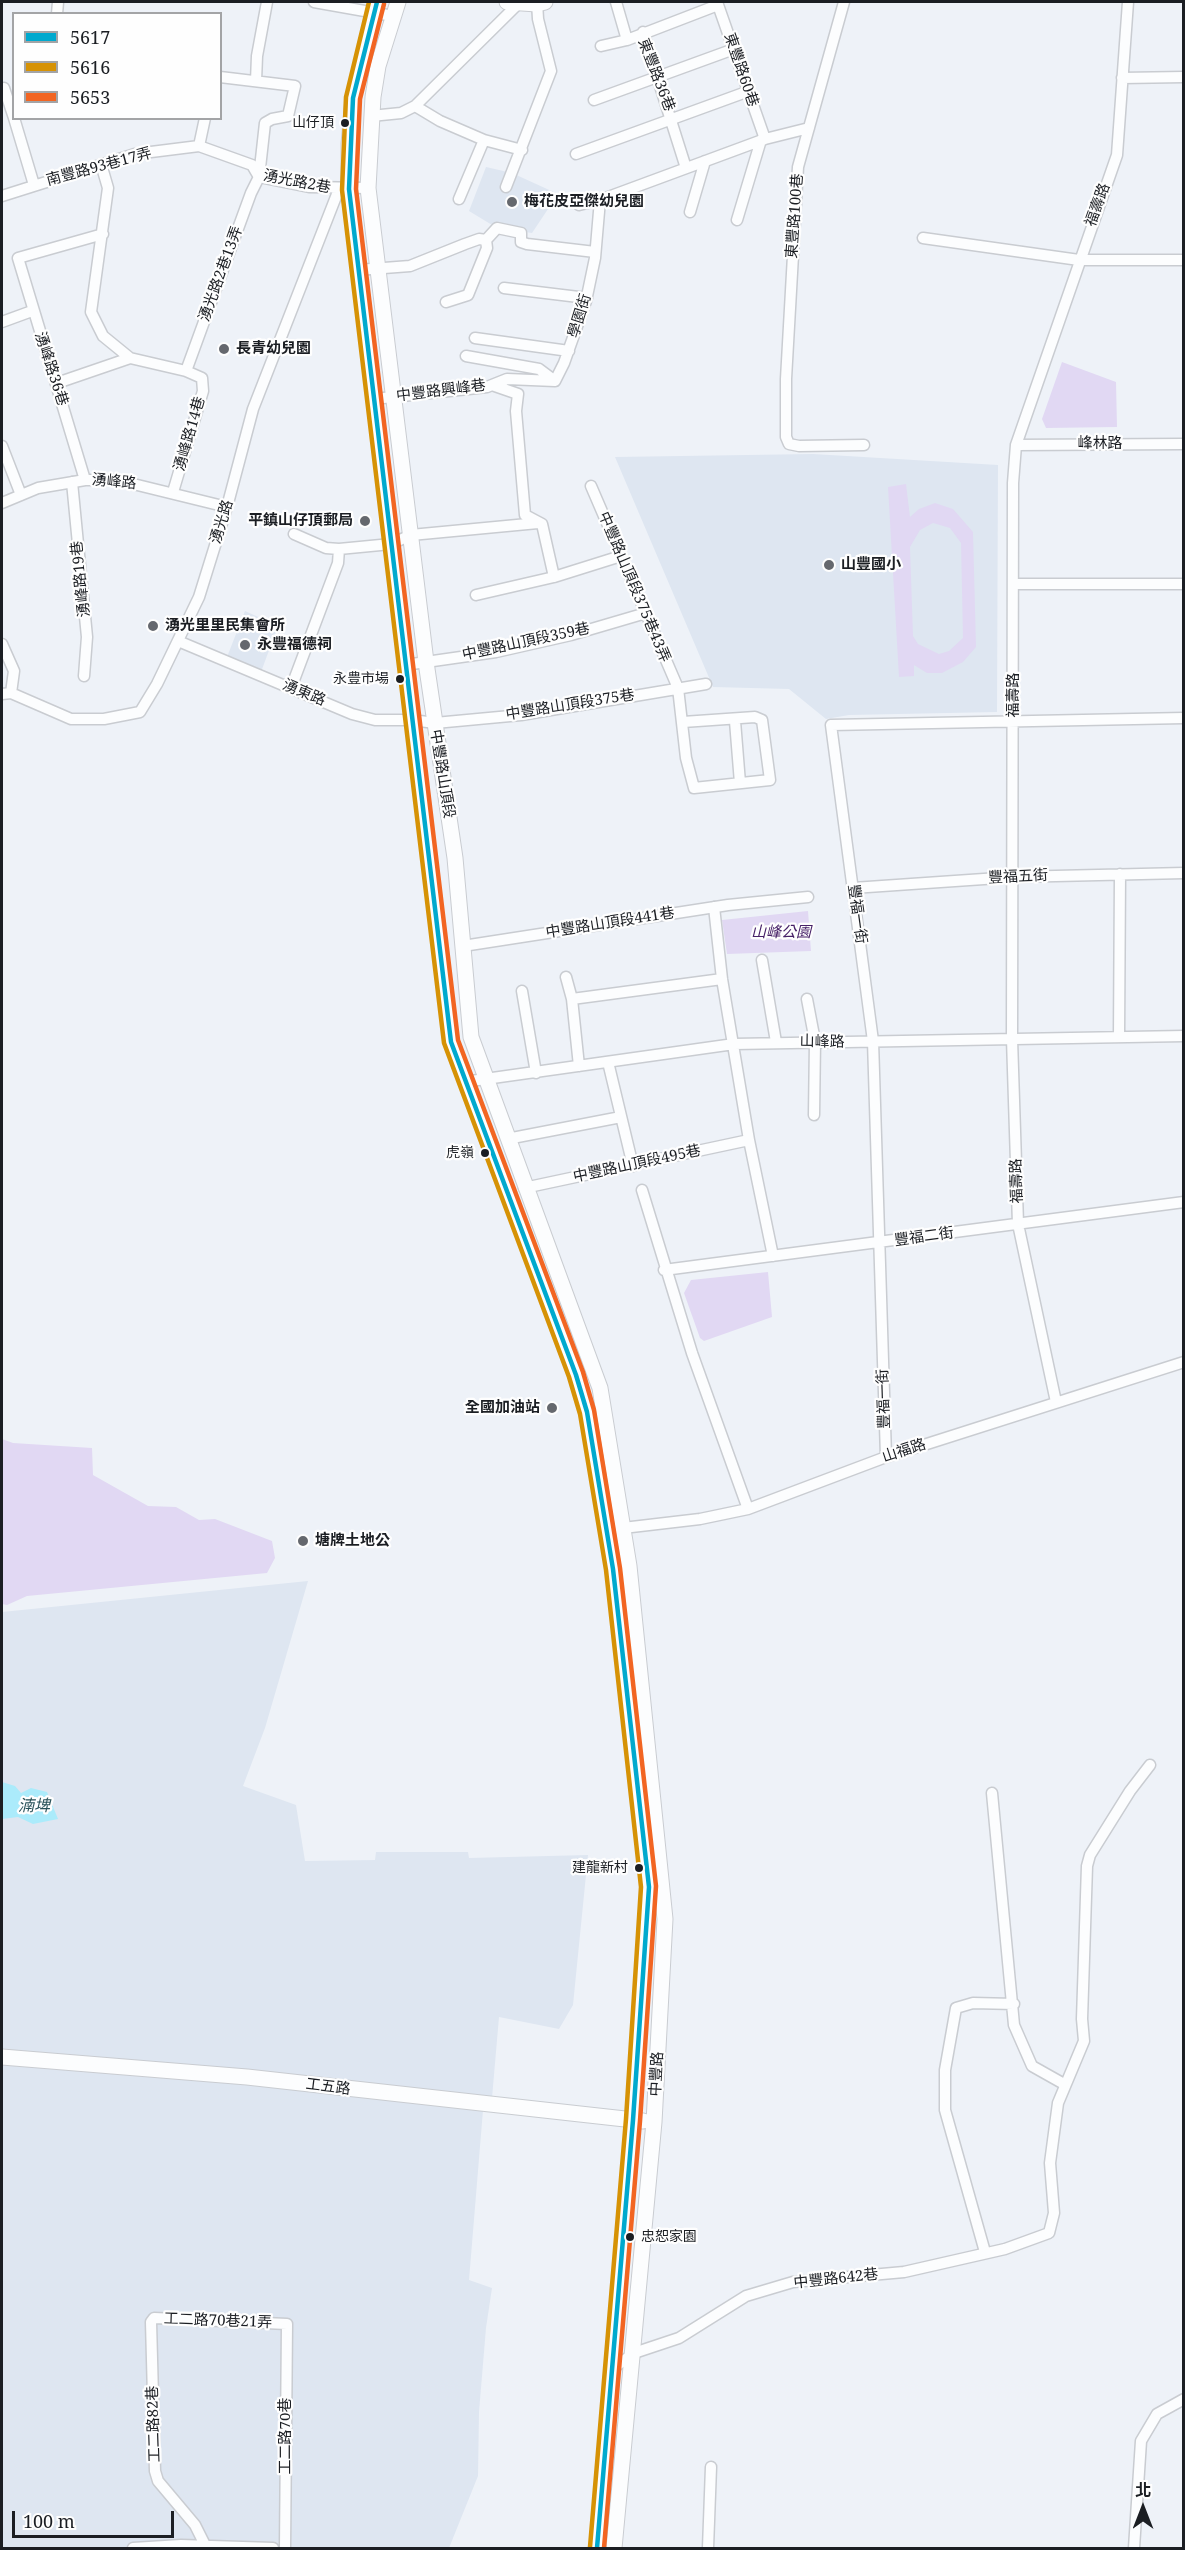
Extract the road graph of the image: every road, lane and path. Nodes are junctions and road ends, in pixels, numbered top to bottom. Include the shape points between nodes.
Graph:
1 (267, 2) edge
2 (314, 2) edge
3 (513, 2) edge
4 (540, 2) edge
5 (616, 2) edge
6 (844, 2) edge
7 (1128, 2) edge
8 (718, 3) edge
9 (375, 7) edge
10 (395, 9) edge
11 (643, 32) junction
12 (627, 40) junction
13 (601, 46) dead end
14 (734, 49) junction
15 (1184, 76) edge
16 (222, 77) edge
17 (658, 77) junction
18 (1122, 78) junction
19 (256, 81) junction
20 (6, 87) edge
21 (749, 91) junction
22 (594, 100) dead end
23 (415, 106) junction
24 (12, 110) edge
25 (371, 116) junction
26 (15, 120) edge
27 (205, 120) edge
28 (673, 120) junction
29 (808, 128) junction
30 (763, 139) junction
31 (484, 140) junction
32 (199, 146) junction
33 (522, 150) junction
34 (576, 154) dead end
35 (705, 161) junction
36 (101, 164) junction
37 (686, 168) junction
38 (259, 177) junction
39 (34, 185) junction
40 (506, 187) dead end
41 (368, 188) junction
42 (344, 189) junction
43 (2, 196) edge
44 (459, 199) dead end
45 (600, 200) junction
46 (579, 205) dead end
47 (690, 212) dead end
48 (737, 220) dead end
49 (103, 234) junction
50 (923, 238) dead end
51 (486, 240) junction
52 (595, 252) junction
53 (1078, 260) junction
54 (1184, 260) edge
55 (377, 269) junction
56 (358, 270) junction
57 (504, 288) dead end
58 (587, 298) junction
59 (446, 302) dead end
60 (32, 311) junction
61 (2, 322) edge
62 (475, 338) dead end
63 (569, 351) junction
64 (466, 357) dead end
65 (130, 358) junction
66 (186, 371) junction
67 (555, 381) junction
68 (57, 383) junction
69 (492, 385) junction
70 (392, 397) junction
71 (374, 399) junction
72 (1184, 444) edge
73 (864, 445) dead end
74 (1017, 445) junction
75 (2, 446) edge
76 (85, 480) junction
77 (72, 482) junction
78 (591, 486) dead end
79 (173, 492) junction
80 (21, 495) junction
81 (2, 503) edge
82 (227, 507) junction
83 (538, 522) junction
84 (294, 534) dead end
85 (411, 535) junction
86 (391, 544) junction
87 (339, 549) junction
88 (621, 556) junction
89 (554, 577) junction
90 (1014, 584) junction
91 (1184, 584) edge
92 (476, 595) dead end
93 (646, 613) junction
94 (178, 641) junction
95 (2, 644) edge
96 (426, 662) junction
97 (405, 665) junction
98 (84, 676) dead end
99 (706, 684) dead end
100 (291, 688) junction
101 (678, 688) junction
102 (6, 693) edge
103 (1184, 718) edge
104 (411, 720) junction
105 (735, 720) junction
106 (1014, 721) junction
107 (683, 722) junction
108 (435, 723) junction
109 (740, 783) junction
110 (1184, 873) edge
111 (1120, 874) junction
112 (1013, 876) junction
113 (853, 888) junction
114 (808, 897) dead end
115 (714, 907) junction
116 (463, 946) junction
117 (762, 960) dead end
118 (566, 977) dead end
119 (722, 979) junction
120 (522, 991) dead end
121 (572, 999) junction
122 (807, 999) dead end
123 (1184, 1036) edge
124 (1119, 1037) junction
125 (1012, 1039) junction
126 (815, 1041) junction
127 (873, 1041) junction
128 (776, 1042) junction
129 (734, 1044) junction
130 (608, 1062) junction
131 (579, 1066) junction
132 (536, 1072) junction
133 (486, 1080) junction
134 (464, 1082) junction
135 (814, 1115) dead end
136 (621, 1117) junction
137 (507, 1139) junction
138 (749, 1140) junction
139 (633, 1166) junction
140 (524, 1188) junction
141 (642, 1190) dead end
142 (1184, 1202) edge
143 (1018, 1224) junction
144 (879, 1242) junction
145 (773, 1256) junction
146 (664, 1270) junction
147 (1184, 1362) edge
148 (1056, 1402) junction
149 (886, 1457) junction
150 (748, 1509) junction
151 (623, 1528) junction
152 (606, 1535) joint
153 (1150, 1765) dead end
154 (992, 1793) dead end
155 (645, 1957) junction
156 (662, 1958) junction
157 (1014, 2004) junction
158 (2, 2057) edge
159 (1064, 2084) junction
160 (633, 2120) junction
161 (654, 2122) junction
162 (985, 2252) junction
163 (151, 2322) joint
164 (287, 2324) joint
165 (634, 2353) junction
166 (611, 2370) junction
167 (1184, 2399) edge
168 (711, 2467) dead end
169 (205, 2545) junction
170 (132, 2548) edge
171 (273, 2548) edge
172 (285, 2548) edge
173 (597, 2548) edge
174 (614, 2548) edge
175 (708, 2548) edge
176 (1134, 2548) edge

1 - 19 street
2 - 9 street
3 - 4 main road
3 - 23 street
4 - 33 street via 551,71
5 - 12 street, 東豐路36巷
6 - 29 street, 東豐路100巷
7 - 18 street, 福壽路
8 - 11 street
8 - 14 street, 東豐路60巷
9 - 10 street
9 - 42 main road, 中豐路山頂段 via 353,98
10 - 25 main road, 中豐路山頂段 via 378,66
11 - 12 street, 東豐路36巷
11 - 17 street, 東豐路36巷
12 - 13 street
14 - 17 street
14 - 21 street, 東豐路60巷
15 - 18 street
16 - 19 street
17 - 22 street
17 - 28 street, 東豐路36巷
18 - 53 street, 福壽路 via 1117,155
19 - 38 street, 湧光路2巷13弄 via 295,86 288,117 265,123
20 - 24 street
21 - 28 street
21 - 30 street, 東豐路60巷
23 - 25 street via 401,113
23 - 31 street
25 - 41 main road, 中豐路山頂段
26 - 39 street
27 - 32 street
28 - 34 street
28 - 37 street, 東豐路36巷
29 - 30 street
29 - 73 street, 東豐路100巷 via 798,167 794,219 786,437 789,444 799,446
30 - 35 street
30 - 48 street
31 - 33 street
31 - 44 street
32 - 36 street, 南豐路93巷17弄 via 135,154
32 - 38 street, 湧光路2巷 via 252,165
33 - 40 street
35 - 37 street
35 - 47 street
36 - 39 street, 南豐路93巷17弄
36 - 49 street via 108,188
37 - 45 street
38 - 42 street, 湧光路2巷
38 - 66 street, 湧光路2巷13弄
39 - 43 street, 南豐路93巷17弄
41 - 42 street, 湧光路2巷
41 - 55 main road, 中豐路山頂段
42 - 56 main road, 中豐路山頂段
42 - 82 street, 湧光路 via 252,409
45 - 46 street
45 - 52 street, 學園街
49 - 60 street, 湧峰路36巷 via 18,258
49 - 65 street via 91,312 103,336
50 - 53 street
51 - 52 street via 497,228 521,233 521,242 527,244
51 - 55 street via 479,239 410,266
51 - 59 street via 487,248 468,296
52 - 58 street, 學園街
53 - 54 street
53 - 74 street, 福壽路
55 - 56 street
55 - 70 main road, 中豐路山頂段
56 - 71 main road, 中豐路山頂段
57 - 58 street
58 - 63 street, 學園街
60 - 61 street
60 - 68 street, 湧峰路36巷
62 - 63 street
63 - 67 street, 學園街
64 - 67 street via 539,369
65 - 66 street
65 - 68 street
66 - 79 street, 湧峰路14巷 via 202,378 203,391
67 - 69 street, 中豐路興峰巷 via 507,379
68 - 76 street, 湧峰路36巷
69 - 70 street, 中豐路興峰巷
69 - 83 street via 518,394 525,515
70 - 71 street, 中豐路興峰巷
70 - 85 main road, 中豐路山頂段
71 - 86 main road, 中豐路山頂段
72 - 74 street, 峰林路
74 - 90 street, 福壽路 via 1013,483
75 - 80 street
76 - 77 street, 湧峰路
76 - 79 street, 湧峰路 via 128,481
77 - 80 street, 湧峰路
77 - 98 street, 湧峰路19巷 via 87,636
78 - 88 street, 中豐路山頂段375巷43弄
79 - 82 street, 湧峰路
80 - 81 street, 湧峰路
82 - 94 street, 湧光路 via 199,597
83 - 85 street
83 - 89 street via 542,524
84 - 87 street via 326,548
85 - 86 street
85 - 96 main road, 中豐路山頂段
86 - 87 street
86 - 97 main road, 中豐路山頂段
87 - 100 street via 339,563
88 - 89 street
88 - 93 street, 中豐路山頂段375巷43弄
89 - 92 street
90 - 91 street
90 - 106 street, 福壽路
93 - 96 street, 中豐路山頂段359巷 via 496,652
93 - 101 street, 中豐路山頂段375巷43弄
94 - 100 street, 湧東路
94 - 102 street, 湧光路 via 140,712 71,719
95 - 102 street via 14,671
96 - 97 street, 中豐路山頂段359巷
96 - 108 main road, 中豐路山頂段
97 - 104 main road, 中豐路山頂段
99 - 101 street, 中豐路山頂段375巷
100 - 104 street, 湧東路 via 352,714 375,720
101 - 107 street, 中豐路山頂段375巷43弄
101 - 108 street, 中豐路山頂段375巷 via 520,715
103 - 106 street, 豐福一街
104 - 108 street, 湧東路
104 - 134 main road, 中豐路山頂段 via 451,1042
105 - 107 street
105 - 109 street
105 - 109 street via 762,720 770,780
106 - 112 street, 福壽路
106 - 113 street, 豐福一街 via 831,725
107 - 109 street, 中豐路山頂段375巷43弄 via 694,788
108 - 116 main road, 中豐路山頂段
110 - 111 street, 豐福五街
111 - 112 street, 豐福五街
111 - 124 street
112 - 113 street, 豐福五街
112 - 125 street, 福壽路
113 - 127 street, 豐福一街
114 - 115 street, 中豐路山頂段441巷
115 - 116 street, 中豐路山頂段441巷
115 - 119 street
116 - 133 main road, 中豐路山頂段 via 471,1037
117 - 128 street
118 - 121 street
119 - 121 street
119 - 129 street
120 - 132 street
121 - 131 street
122 - 126 street
123 - 124 street, 山峰路
124 - 125 street, 山峰路
125 - 127 street, 山峰路
125 - 143 street, 福壽路
126 - 127 street, 山峰路
126 - 128 street, 山峰路
126 - 135 street
127 - 144 street, 豐福一街
128 - 129 street, 山峰路
129 - 130 street, 山峰路
129 - 138 street
130 - 131 street, 山峰路
130 - 136 street
131 - 132 street, 山峰路
132 - 133 street, 山峰路
133 - 134 street, 山峰路
133 - 137 main road, 中豐路山頂段
134 - 152 main road, 中豐路山頂段 via 576,1375 587,1412
136 - 137 street
136 - 139 street
137 - 140 main road, 中豐路山頂段
138 - 139 street, 中豐路山頂段495巷
138 - 145 street
139 - 140 street, 中豐路山頂段495巷
140 - 151 main road, 中豐路山頂段 via 600,1388
141 - 146 street
142 - 143 street, 豐福二街
143 - 144 street, 豐福二街
143 - 148 street, 福壽路
144 - 145 street, 豐福二街
144 - 149 street, 豐福一街
145 - 146 street, 豐福二街
146 - 150 street
147 - 148 street, 山福路
148 - 149 street, 山福路
149 - 150 street, 山福路
150 - 151 street, 山福路
151 - 156 main road, 中豐路 via 665,1919
152 - 155 main road, 中豐路 via 649,1887
153 - 159 street via 1090,1855 1087,1866 1084,2041
154 - 157 street
155 - 156 main road
155 - 160 main road, 中豐路
156 - 161 main road, 中豐路
157 - 159 street via 1014,2025 1032,2066
157 - 162 street via 974,2003 956,2008 945,2070 945,2110
158 - 160 main road, 工五路 via 247,2077
159 - 162 street, 中豐路642巷 via 1050,2163 1054,2213 1049,2233
160 - 161 main road, 工五路
160 - 166 main road, 中豐路
161 - 165 main road, 中豐路
162 - 165 street, 中豐路642巷 via 903,2272 783,2285 746,2296 679,2338
163 - 164 street, 工二路70巷21弄 via 154,2318
163 - 169 street, 工二路82巷 via 155,2470 158,2481 195,2525
164 - 172 street, 工二路70巷
165 - 166 street, 中豐路642巷
165 - 174 main road, 中豐路
166 - 173 main road, 中豐路
167 - 176 street via 1157,2414 1141,2441
168 - 175 street
169 - 170 street
169 - 171 street

